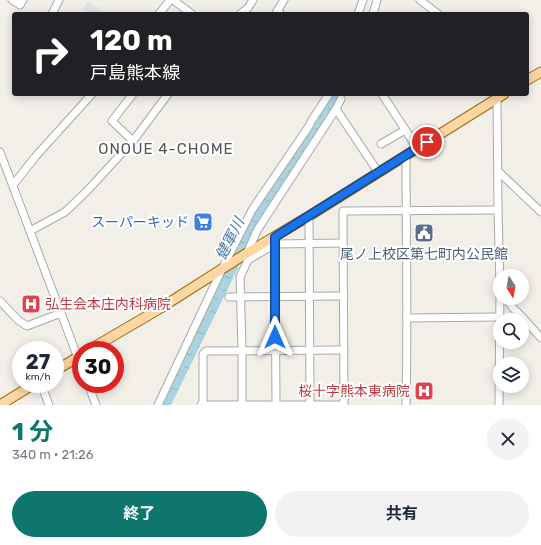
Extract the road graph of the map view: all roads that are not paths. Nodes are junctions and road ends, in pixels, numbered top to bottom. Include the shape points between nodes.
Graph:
1 (12, 0) edge
2 (23, 0) edge
3 (59, 0) edge
4 (172, 0) edge
5 (253, 0) edge
6 (284, 0) edge
7 (363, 0) edge
8 (377, 0) edge
9 (420, 0) edge
10 (53, 12) edge
11 (161, 12) edge
12 (189, 12) edge
13 (243, 12) edge
14 (278, 12) edge
15 (359, 12) edge
16 (374, 12) edge
17 (435, 12) edge
18 (541, 72) edge
19 (529, 79) edge
20 (90, 96) edge
21 (131, 96) edge
22 (167, 96) edge
23 (328, 96) edge
24 (383, 96) edge
25 (497, 96) edge
26 (499, 96) edge
27 (341, 99) dead end
28 (336, 110) junction
29 (405, 130) junction
30 (133, 141) junction
31 (381, 144) dead end
32 (417, 148) junction
33 (0, 152) edge
34 (406, 154) junction
35 (378, 172) junction
36 (498, 172) junction
37 (13, 185) junction
38 (406, 210) junction
39 (498, 210) junction
40 (541, 212) edge
41 (309, 216) junction
42 (30, 231) junction
43 (275, 240) junction
44 (343, 243) junction
45 (309, 244) junction
46 (247, 253) junction
47 (222, 269) junction
48 (500, 269) edge
49 (275, 296) junction
50 (310, 296) junction
51 (344, 296) junction
52 (229, 297) dead end
53 (240, 297) junction
54 (0, 301) edge
55 (510, 305) edge
56 (61, 312) junction
57 (493, 317) edge
58 (407, 318) junction
59 (541, 338) edge
60 (73, 341) edge
61 (104, 341) edge
62 (499, 349) edge
63 (242, 350) junction
64 (276, 350) junction
65 (310, 350) junction
66 (344, 350) junction
67 (19, 393) edge
68 (44, 393) edge
69 (91, 393) edge
70 (0, 405) edge
71 (49, 405) edge
72 (96, 405) edge
73 (158, 405) edge
74 (202, 405) edge
75 (242, 405) edge
76 (276, 405) edge
77 (310, 405) edge
78 (344, 405) edge
79 (406, 405) edge
80 (499, 405) edge

1 - 2 street via 20,5
3 - 10 street
4 - 11 street
4 - 12 street
5 - 13 street
6 - 14 street
7 - 15 street
8 - 16 street
9 - 17 street
18 - 19 main road
20 - 37 street
21 - 30 street via 112,121
22 - 30 street
23 - 47 street via 252,210
24 - 29 street
25 - 32 main road
26 - 36 street
27 - 28 street
28 - 35 street
28 - 46 street via 258,229
29 - 31 street
29 - 32 street
30 - 42 street via 65,212
32 - 34 main road
33 - 37 street
34 - 35 main road
34 - 38 street
35 - 41 main road
36 - 39 street
36 - 40 street
37 - 42 street
38 - 39 street
38 - 44 street via 343,211
38 - 58 street
39 - 48 street
41 - 43 main road
41 - 45 street
42 - 56 street
43 - 45 street
43 - 46 main road
43 - 49 street
43 - 53 street via 248,260 240,277
44 - 45 street
44 - 51 street
45 - 50 street
46 - 47 main road
47 - 61 main road
47 - 73 street
49 - 50 street
49 - 53 street
49 - 64 street
50 - 51 street
50 - 65 street
51 - 66 street
52 - 53 street
53 - 63 street
54 - 56 street via 27,326
55 - 59 street
56 - 60 street
57 - 58 street
58 - 79 street
62 - 80 street
63 - 64 street
63 - 74 street via 206,351 203,354
63 - 75 street
64 - 65 street
64 - 76 street
65 - 66 street
65 - 77 street
66 - 78 street
67 - 70 main road
68 - 71 street
69 - 72 street
74 - 75 street
75 - 76 street
76 - 77 street
77 - 78 street

